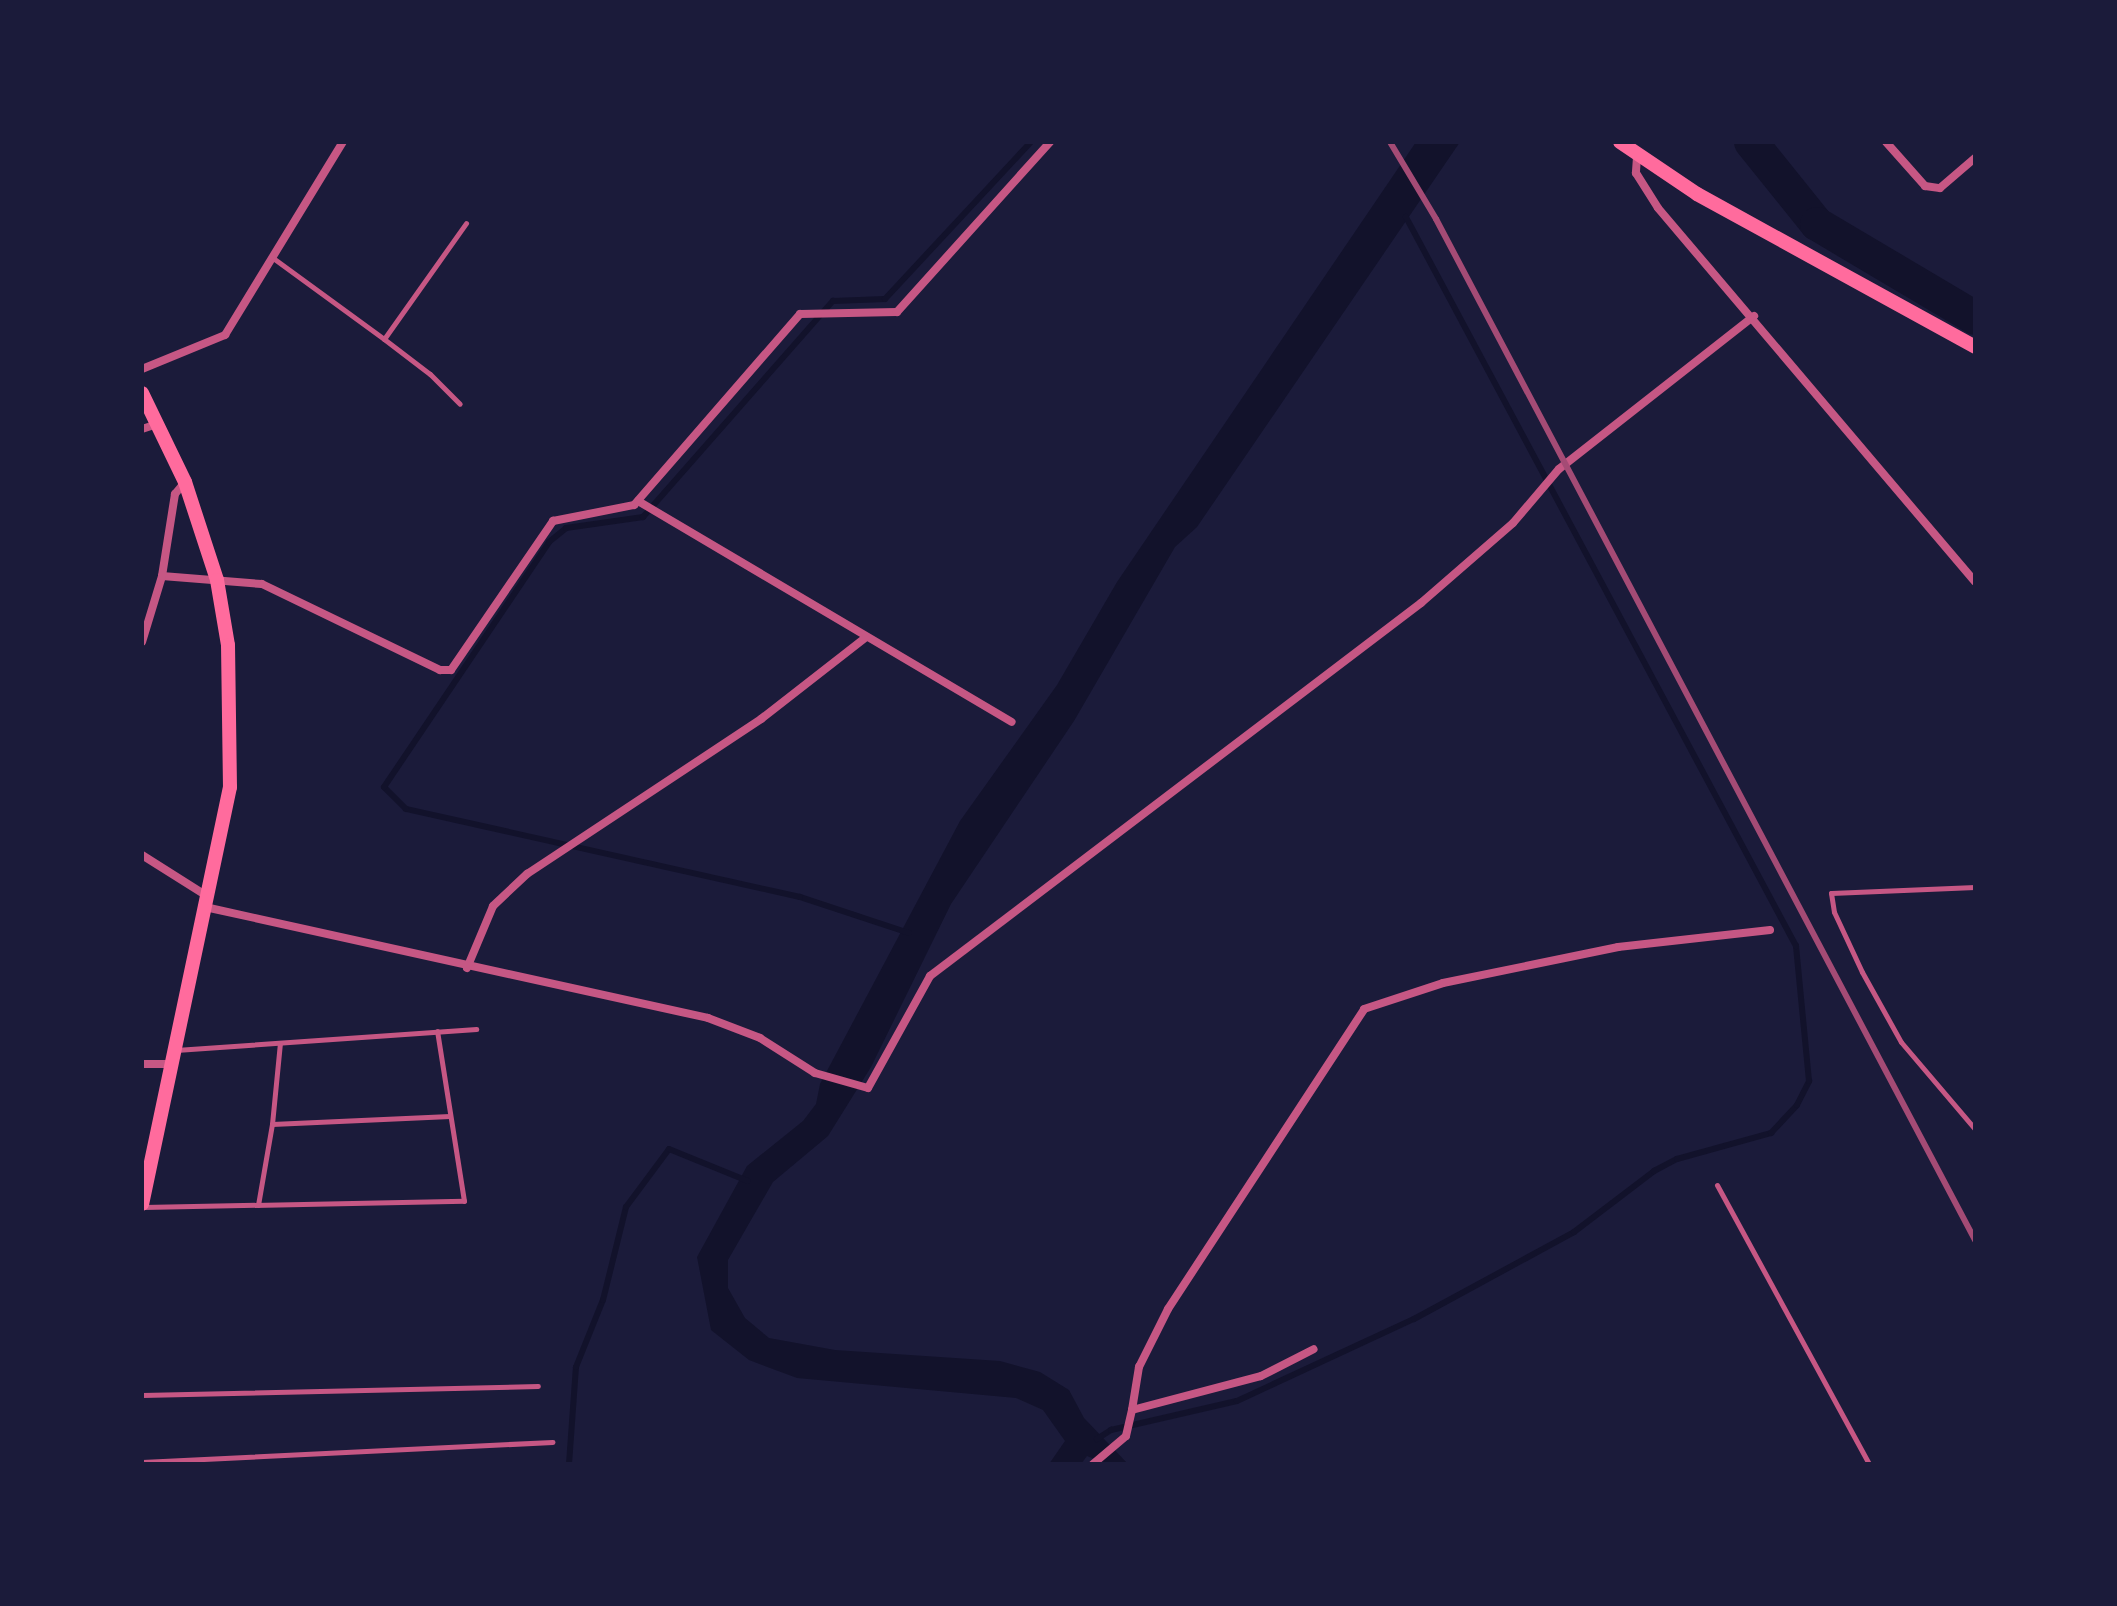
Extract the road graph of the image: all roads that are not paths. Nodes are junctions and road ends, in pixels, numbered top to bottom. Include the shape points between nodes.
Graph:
1 (343, 142) edge
2 (1050, 142) edge
3 (1620, 142) edge
4 (1886, 142) edge
5 (1637, 157) junction
6 (1975, 158) edge
7 (466, 223) dead end
8 (273, 258) junction
9 (1754, 316) junction
10 (384, 339) junction
11 (1975, 347) edge
12 (142, 369) edge
13 (142, 393) edge
14 (460, 404) dead end
15 (157, 424) junction
16 (142, 429) edge
17 (185, 482) junction
18 (640, 502) junction
19 (162, 576) junction
20 (217, 580) junction
21 (1975, 582) edge
22 (865, 638) junction
23 (142, 642) edge
24 (1011, 722) dead end
25 (142, 855) edge
26 (1975, 887) edge
27 (206, 902) junction
28 (1770, 930) dead end
29 (467, 968) junction
30 (476, 1029) dead end
31 (437, 1031) junction
32 (280, 1043) junction
33 (174, 1057) junction
34 (142, 1064) edge
35 (450, 1116) junction
36 (272, 1124) junction
37 (1975, 1129) edge
38 (1717, 1185) dead end
39 (258, 1205) junction
40 (142, 1206) edge
41 (1314, 1349) dead end
42 (538, 1386) dead end
43 (142, 1395) edge
44 (1130, 1414) junction
45 (553, 1442) dead end
46 (142, 1462) edge
47 (1094, 1462) edge
48 (1869, 1464) edge

1 - 8 street
2 - 18 street via 897,312 800,314
3 - 5 main road
4 - 6 street via 1925,186 1940,188
5 - 9 street via 1636,173 1658,208
5 - 11 main road
7 - 10 lane
8 - 10 lane
8 - 12 street via 225,335
9 - 21 street
9 - 29 street via 1576,456 1513,523 1421,603 930,976 868,1088 822,1075 760,1038 708,1018
10 - 14 lane
13 - 15 main road
15 - 16 street
15 - 17 main road
17 - 19 street via 175,494
17 - 20 main road
18 - 20 street via 620,511 553,521 451,670 440,670 292,594 241,579
18 - 22 street
19 - 20 street
19 - 23 street
20 - 27 main road via 228,645 230,787
22 - 24 street
22 - 29 street via 743,732 527,874 493,906
25 - 27 street
26 - 37 lane via 1831,893 1834,912 1862,972 1901,1042
27 - 29 street
27 - 33 main road
28 - 44 street via 1618,947 1443,983 1364,1009 1168,1309 1139,1367
30 - 31 lane
31 - 32 lane
31 - 35 lane
32 - 33 lane
32 - 36 lane
33 - 34 street
33 - 40 main road
35 - 36 lane
35 - 39 lane via 464,1201
36 - 39 lane
38 - 48 lane
39 - 40 lane
41 - 44 street via 1261,1376
42 - 43 lane
44 - 47 street via 1126,1436
45 - 46 lane

